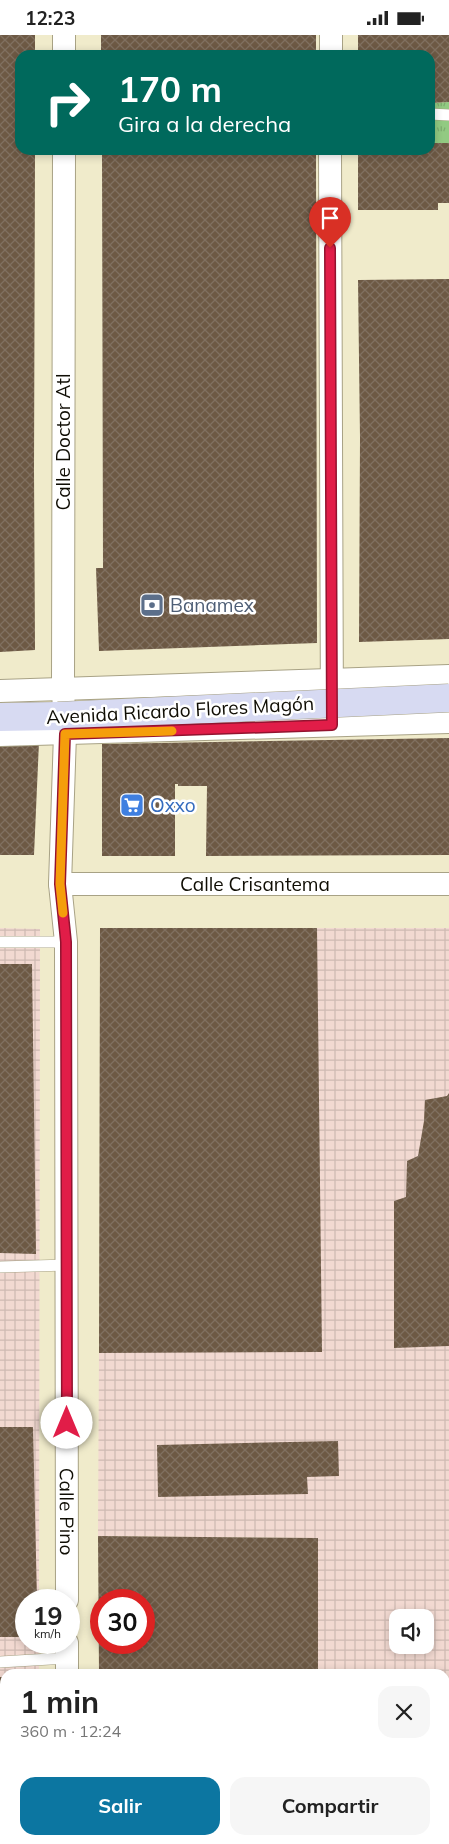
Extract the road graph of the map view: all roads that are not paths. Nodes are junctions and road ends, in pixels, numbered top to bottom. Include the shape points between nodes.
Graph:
1 (64, 35) edge
2 (331, 35) edge
3 (64, 50) edge
4 (331, 50) edge
5 (435, 114) edge
6 (449, 115) edge
7 (64, 155) edge
8 (330, 155) edge
9 (449, 676) edge
10 (332, 680) junction
11 (63, 689) junction
12 (0, 691) edge
13 (449, 698) edge
14 (0, 717) edge
15 (449, 722) edge
16 (332, 725) junction
17 (65, 734) junction
18 (0, 735) edge
19 (60, 884) junction
20 (449, 884) edge
21 (0, 942) edge
22 (66, 942) junction
23 (67, 1265) junction
24 (0, 1267) edge
25 (67, 1589) edge
26 (67, 1658) edge
27 (0, 1661) edge

1 - 3 street
2 - 4 street
5 - 6 lane
7 - 11 street, Calle Doctor Atl
8 - 10 street
9 - 10 street, Avenida Ricardo Flores Magón
10 - 11 street, Avenida Ricardo Flores Magón
10 - 16 street
11 - 12 street, Avenida Ricardo Flores Magón
11 - 17 street, Calle Doctor Atl
13 - 14 main road, Avenida Ricardo Flores Magón, bridge
15 - 16 street, Avenida Ricardo Flores Magón
16 - 17 street, Avenida Ricardo Flores Magón
17 - 18 street, Avenida Ricardo Flores Magón
17 - 19 street, Calle Pino
19 - 20 street, Calle Crisantema
19 - 22 street, Calle Pino
21 - 22 lane
22 - 23 street, Calle Pino
23 - 24 lane
23 - 25 street, Calle Pino
26 - 27 lane

